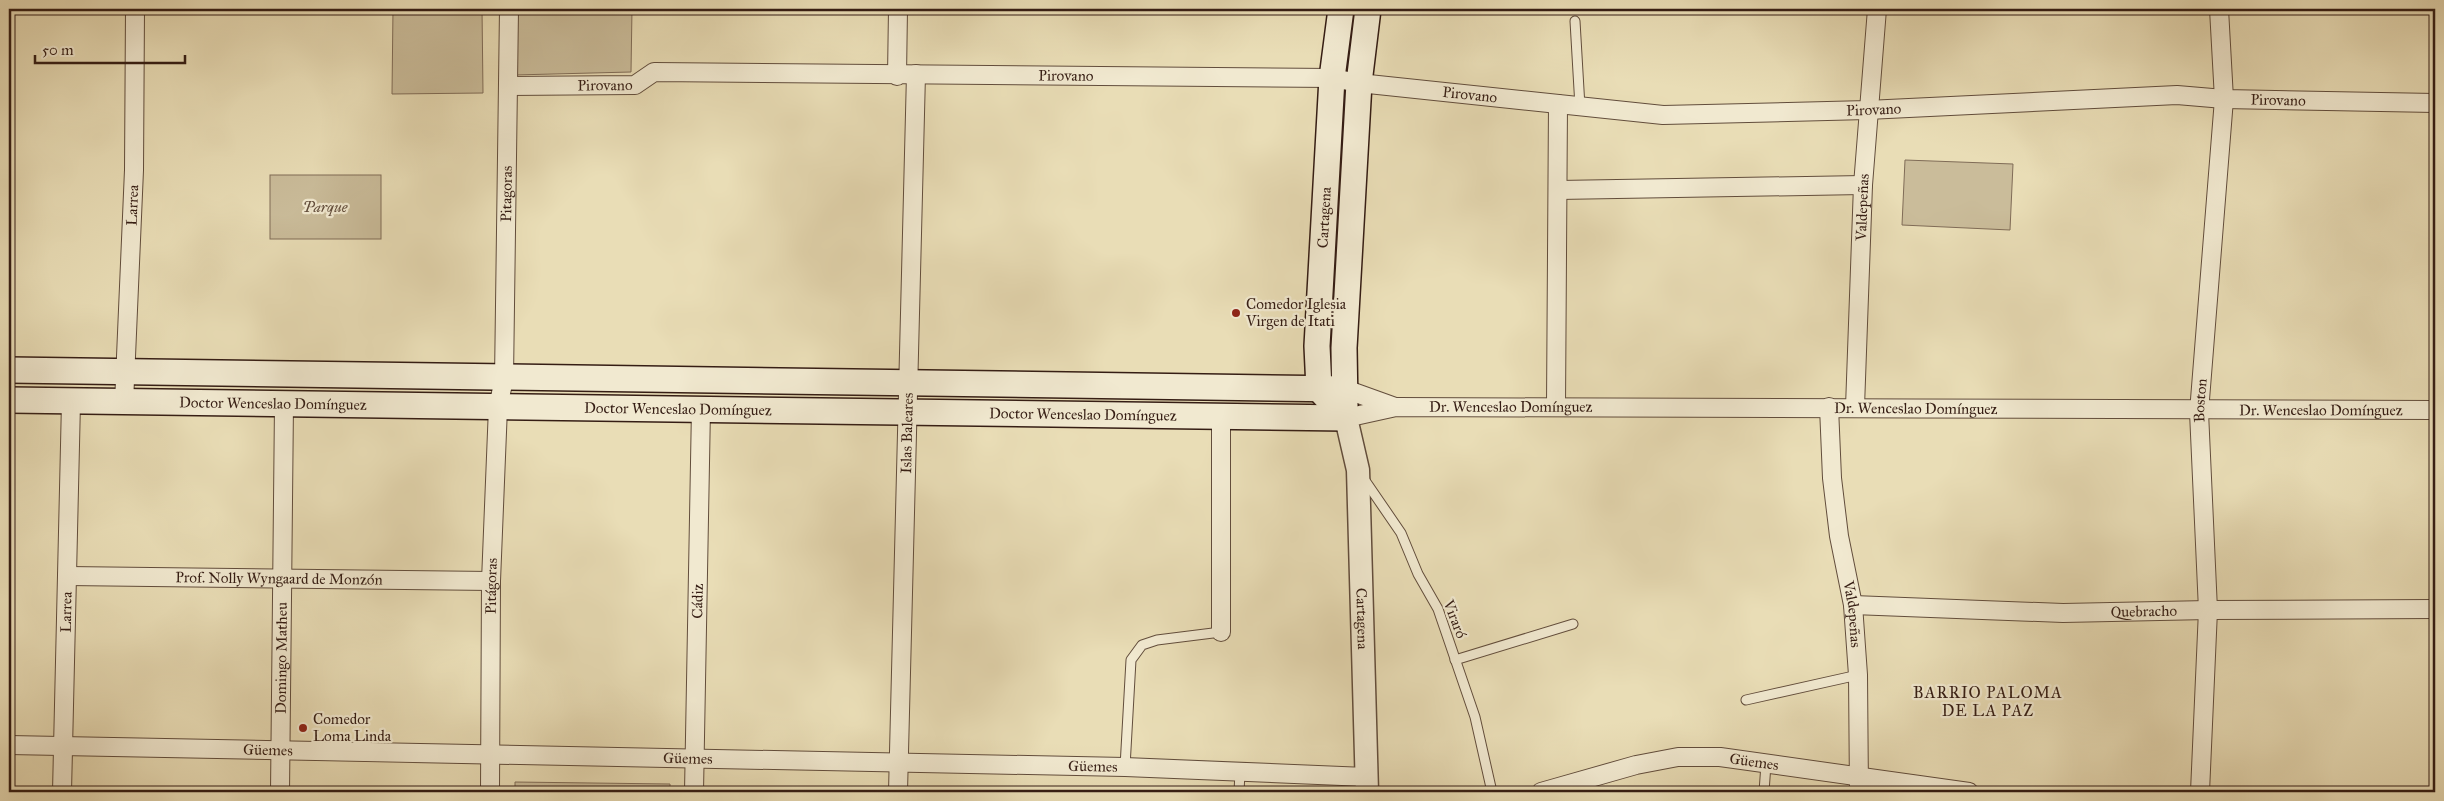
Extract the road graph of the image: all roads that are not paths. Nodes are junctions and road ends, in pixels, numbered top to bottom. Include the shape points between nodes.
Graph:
1 (135, 9) edge
2 (509, 9) edge
3 (898, 9) edge
4 (1341, 9) edge
5 (1368, 9) edge
6 (1877, 9) edge
7 (2219, 9) edge
8 (1575, 20) dead end
9 (916, 74) junction
10 (897, 76) junction
11 (1332, 78) junction
12 (1359, 83) junction
13 (509, 86) junction
14 (2224, 99) junction
15 (2435, 103) edge
16 (1558, 104) junction
17 (1580, 107) junction
18 (1867, 110) junction
19 (1863, 185) junction
20 (1558, 190) junction
21 (9, 370) edge
22 (125, 372) junction
23 (504, 379) junction
24 (909, 384) junction
25 (1319, 389) junction
26 (1345, 389) junction
27 (9, 400) edge
28 (71, 402) junction
29 (124, 403) junction
30 (284, 404) junction
31 (498, 406) junction
32 (1556, 406) junction
33 (1396, 407) junction
34 (1829, 407) junction
35 (1856, 407) junction
36 (701, 408) junction
37 (2435, 410) edge
38 (908, 412) junction
39 (2199, 412) junction
40 (1221, 416) junction
41 (1346, 418) junction
42 (1358, 470) junction
43 (67, 576) junction
44 (282, 580) junction
45 (491, 580) junction
46 (1853, 606) junction
47 (2208, 610) junction
48 (2435, 610) edge
49 (1573, 624) dead end
50 (1221, 632) joint
51 (1455, 660) junction
52 (1858, 675) junction
53 (1746, 700) dead end
54 (9, 745) edge
55 (63, 746) junction
56 (280, 750) junction
57 (491, 756) junction
58 (694, 758) junction
59 (899, 762) junction
60 (1766, 764) junction
61 (1125, 767) junction
62 (1240, 772) junction
63 (1366, 785) edge
64 (1860, 785) edge
65 (62, 792) edge
66 (280, 792) edge
67 (490, 792) edge
68 (694, 792) edge
69 (898, 792) edge
70 (1239, 792) edge
71 (1492, 792) edge
72 (1541, 792) edge
73 (1764, 792) edge
74 (1968, 792) edge
75 (2200, 792) edge

1 - 22 street, Larrea via 134,170
2 - 13 street, Pitagoras
3 - 10 street
4 - 11 main road, Cartagena
5 - 12 main road, Cartagena
6 - 18 street, Valdepeñas
7 - 14 street, Boston
8 - 17 lane
9 - 10 street, Pirovano
9 - 11 street, Pirovano
9 - 24 street, Islas Baleares
10 - 13 street, Pirovano via 654,72 635,85
11 - 12 street, Pirovano
11 - 25 main road, Cartagena via 1317,346
12 - 16 street, Pirovano
12 - 26 main road, Cartagena via 1344,348
13 - 23 street, Pitagoras
14 - 15 street, Pirovano
14 - 18 street, Pirovano via 2177,95
14 - 39 street, Boston
16 - 17 street, Pirovano
16 - 20 street
17 - 18 street, Pirovano via 1663,115
18 - 19 street, Valdepeñas
19 - 20 street
19 - 35 street, Valdepeñas
20 - 32 street
21 - 22 main road, Doctor Wenceslao Domínguez
22 - 23 main road, Doctor Wenceslao Domínguez
22 - 29 street, Larrea
23 - 24 main road, Doctor Wenceslao Domínguez
23 - 31 street, Pitágoras
24 - 25 main road, Doctor Wenceslao Domínguez
24 - 38 street, Islas Baleares
25 - 26 main road, Doctor Wenceslao Domínguez
25 - 41 main road, Cartagena
26 - 33 street, Dr. Wenceslao Domínguez
26 - 41 main road, Cartagena
27 - 28 main road, Doctor Wenceslao Domínguez
28 - 29 main road, Doctor Wenceslao Domínguez
28 - 43 street, Larrea
29 - 30 main road, Doctor Wenceslao Domínguez
30 - 31 main road, Doctor Wenceslao Domínguez
30 - 44 street, Domingo Matheu
31 - 36 main road, Doctor Wenceslao Domínguez
31 - 45 street, Pitágoras
32 - 33 street, Dr. Wenceslao Domínguez
32 - 34 street, Dr. Wenceslao Domínguez
33 - 41 street, Dr. Wenceslao Domínguez
34 - 35 street, Dr. Wenceslao Domínguez
34 - 46 street, Valdepeñas via 1832,478
35 - 39 street, Dr. Wenceslao Domínguez
36 - 38 main road, Doctor Wenceslao Domínguez
36 - 58 street, Cádiz
37 - 39 street, Dr. Wenceslao Domínguez
38 - 40 main road, Doctor Wenceslao Domínguez
38 - 59 street, Islas Baleares
39 - 47 street, Boston
40 - 41 main road, Doctor Wenceslao Domínguez
40 - 50 street
41 - 42 street, Cartagena
42 - 51 lane, Viraró via 1401,533 1418,574 1438,609
42 - 63 street, Cartagena
43 - 44 street, Prof. Nolly Wyngaard de Monzón
43 - 55 street, Larrea
44 - 45 street, Prof. Nolly Wyngaard de Monzón
44 - 56 street, Domingo Matheu
45 - 57 street, Pitágoras
46 - 47 street, Quebracho via 2063,613
46 - 52 street, Valdepeñas
47 - 48 street, Quebracho
47 - 75 street, Boston
49 - 51 lane
50 - 61 lane via 1142,645 1132,660
51 - 71 lane, Viraró via 1475,717
52 - 53 lane
52 - 64 street, Valdepeñas
54 - 55 street, Güemes
55 - 56 street, Güemes
55 - 65 street, Larrea
56 - 57 street, Güemes
56 - 66 street, Domingo Matheu
57 - 58 street, Güemes
57 - 67 street, Pitágoras
58 - 59 street, Güemes
58 - 68 street, Cádiz
59 - 61 street, Güemes
59 - 69 street, Islas Baleares
60 - 64 street, Güemes
60 - 72 street, Güemes via 1720,757 1678,757 1636,764
60 - 73 lane
61 - 62 street, Güemes
62 - 63 street, Güemes
62 - 70 lane
64 - 74 street, Güemes

